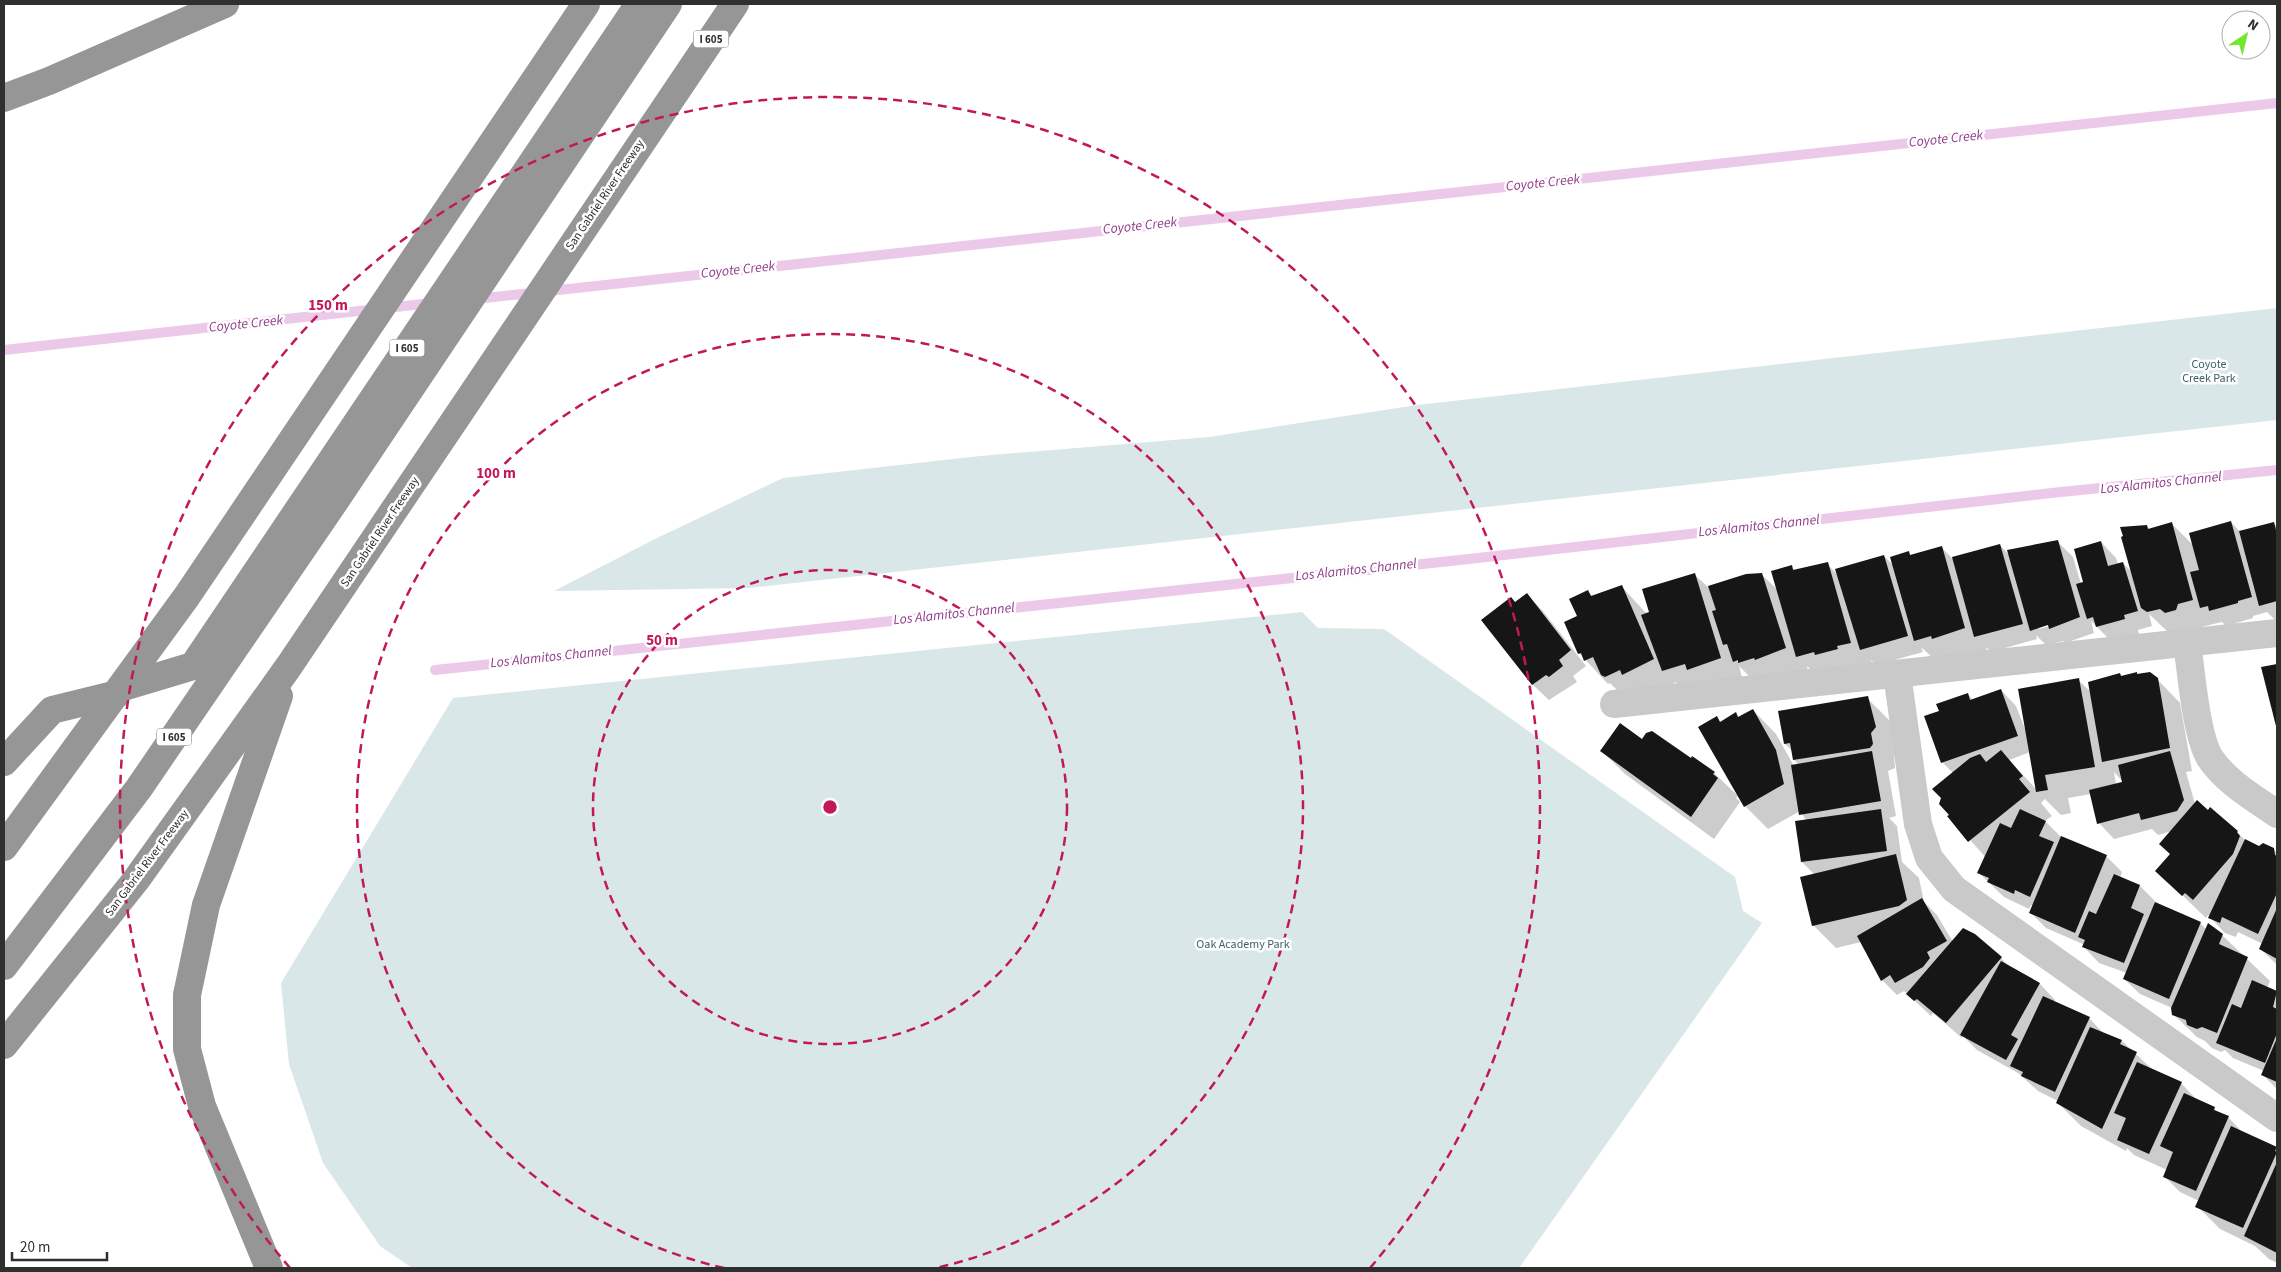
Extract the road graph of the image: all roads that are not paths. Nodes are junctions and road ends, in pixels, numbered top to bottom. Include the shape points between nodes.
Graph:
1 (225, 4) edge
2 (586, 4) edge
3 (639, 4) edge
4 (668, 4) edge
5 (735, 4) edge
6 (4, 98) edge
7 (2277, 633) edge
8 (2187, 642) junction
9 (289, 666) junction
10 (1897, 674) junction
11 (120, 690) junction
12 (1614, 704) dead end
13 (4, 762) edge
14 (2277, 814) edge
15 (4, 846) edge
16 (4, 966) edge
17 (4, 1045) edge
18 (2277, 1118) edge
19 (269, 1268) edge

1 - 6 highway
2 - 11 highway via 188,596
3 - 11 highway, I 605 via 193,666
4 - 16 highway, I 605 via 139,788
5 - 9 highway, San Gabriel River Freeway / I 605
7 - 8 lane
8 - 10 lane
8 - 14 lane via 2199,724 2209,757 2227,778
9 - 17 highway, San Gabriel River Freeway / I 605 via 136,880
9 - 19 highway via 206,905 186,995 187,1049 202,1106
10 - 12 lane
10 - 18 lane via 1918,824 1929,858 1954,889
11 - 13 highway via 52,710
11 - 15 highway

